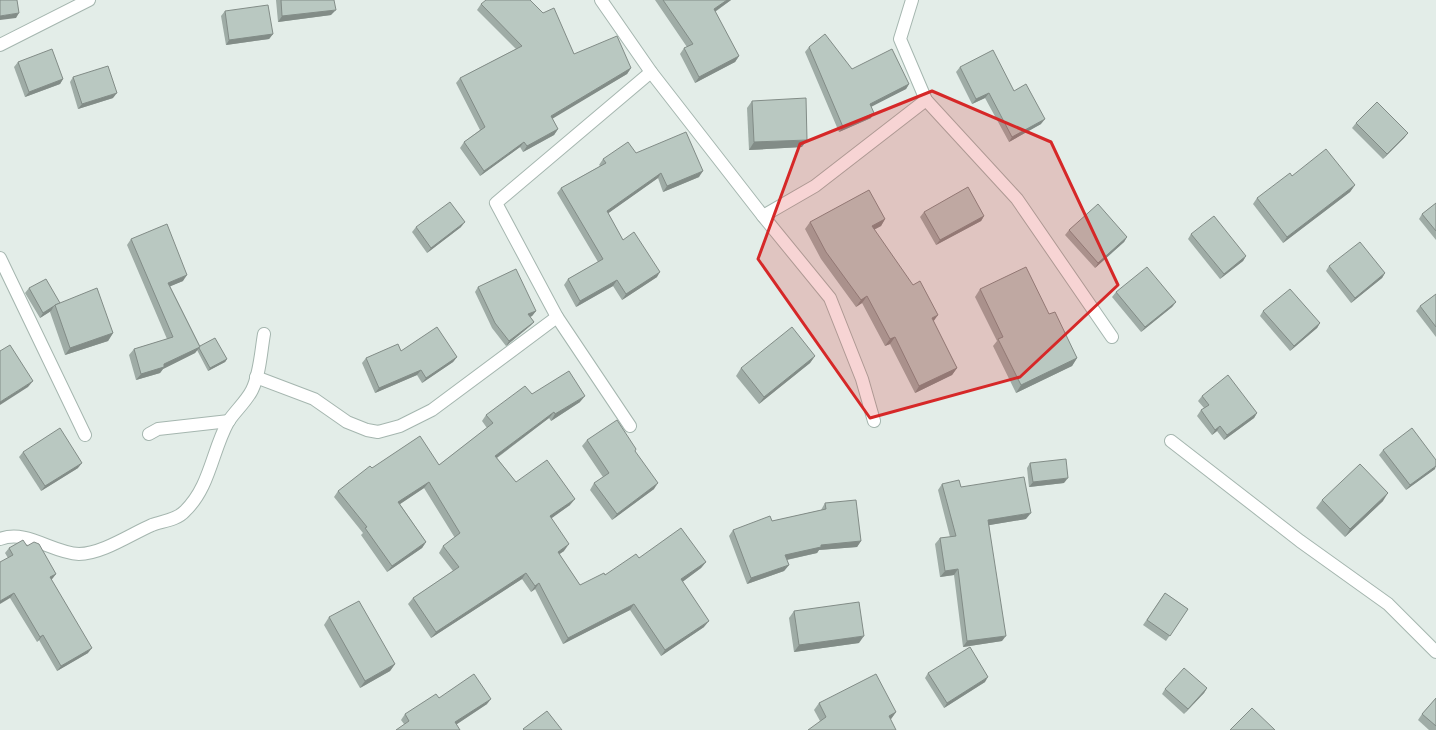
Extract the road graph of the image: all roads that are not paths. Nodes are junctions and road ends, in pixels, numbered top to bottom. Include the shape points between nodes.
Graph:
1 (89, 0) edge
2 (601, 0) edge
3 (912, 0) edge
4 (0, 45) edge
5 (651, 72) junction
6 (926, 100) junction
7 (762, 216) junction
8 (0, 258) edge
9 (557, 317) junction
10 (264, 334) dead end
11 (1112, 337) dead end
12 (256, 377) junction
13 (229, 420) junction
14 (874, 422) dead end
15 (630, 426) dead end
16 (149, 434) dead end
17 (86, 435) dead end
18 (1171, 441) dead end
19 (0, 539) edge
20 (1436, 652) edge

1 - 4 street
2 - 5 street
3 - 6 street via 900,39
5 - 7 street
5 - 9 street via 496,203
6 - 7 street via 815,186
6 - 11 street via 1017,199
7 - 14 street via 830,298 862,379
8 - 17 street
9 - 12 street via 432,410 400,426 378,432 347,422 314,399
9 - 15 street
10 - 12 street
12 - 13 street via 252,390
13 - 16 street via 158,429
13 - 19 street via 212,457 203,488 184,513 111,546 80,554 66,552 26,538 8,536
18 - 20 street via 1300,541 1388,604

